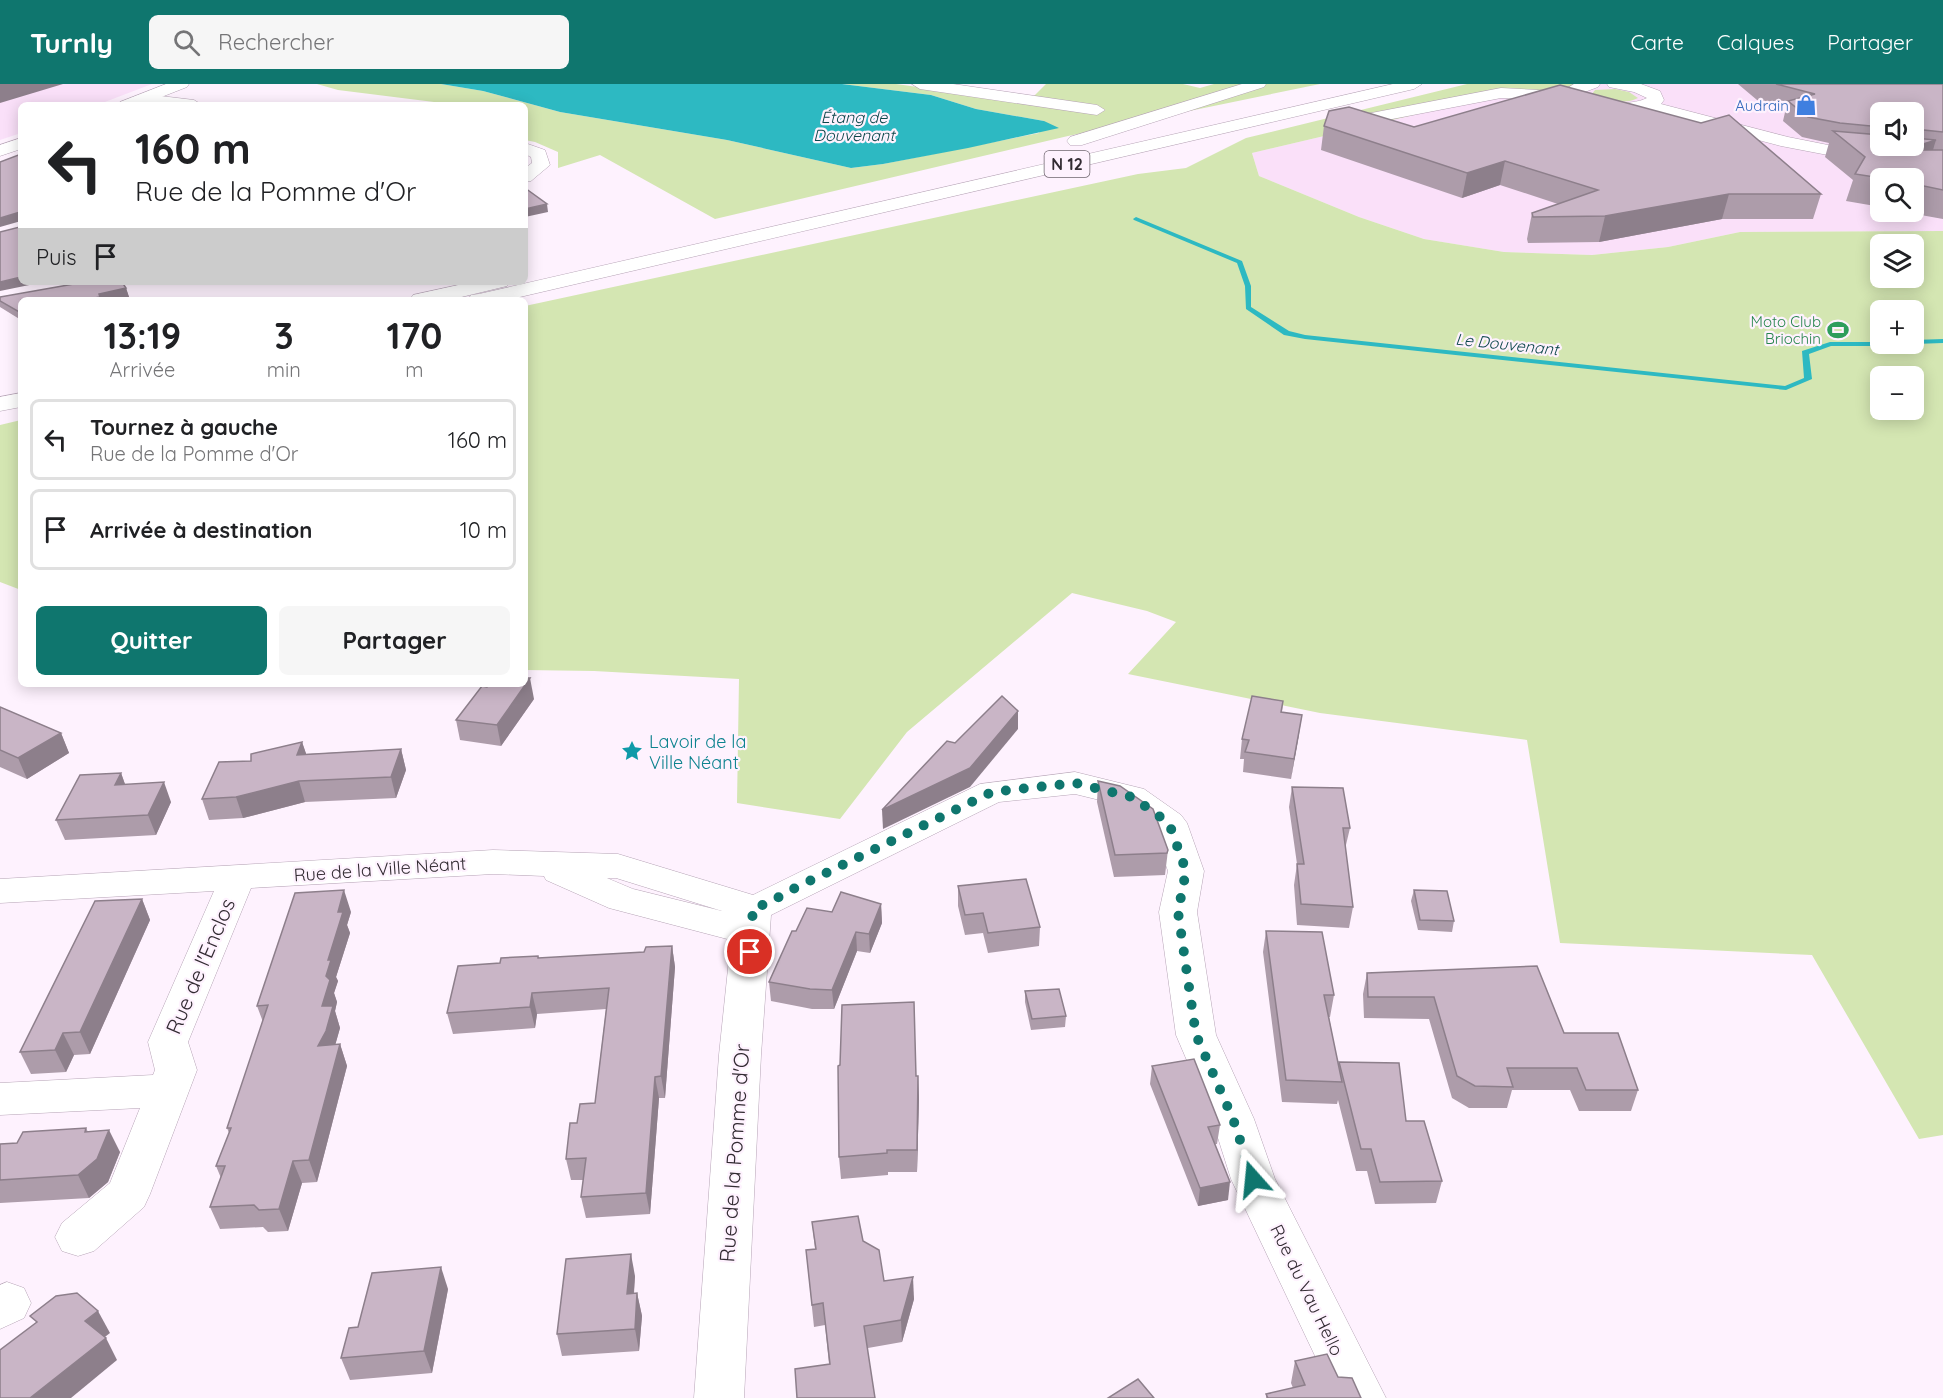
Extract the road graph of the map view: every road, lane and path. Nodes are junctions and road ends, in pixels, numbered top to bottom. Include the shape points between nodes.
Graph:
1 (181, 84) edge
2 (920, 84) edge
3 (1258, 84) edge
4 (1374, 84) edge
5 (1414, 84) edge
6 (1551, 84) edge
7 (1592, 84) edge
8 (1615, 84) edge
9 (1576, 94) junction
10 (144, 99) junction
11 (135, 102) edge
12 (169, 102) edge
13 (1647, 105) junction
14 (1097, 110) dead end
15 (1312, 130) dead end
16 (18, 145) edge
17 (1058, 147) dead end
18 (528, 149) edge
19 (0, 151) edge
20 (1201, 151) dead end
21 (1943, 160) edge
22 (996, 163) dead end
23 (529, 175) edge
24 (956, 179) junction
25 (721, 244) junction
26 (528, 276) edge
27 (488, 285) edge
28 (434, 297) edge
29 (492, 297) edge
30 (18, 387) edge
31 (0, 391) edge
32 (18, 401) edge
33 (0, 404) edge
34 (237, 879) junction
35 (0, 891) edge
36 (753, 920) junction
37 (168, 1090) junction
38 (0, 1098) edge
39 (78, 1237) dead end
40 (719, 1398) edge
41 (1361, 1398) edge

1 - 10 main road
2 - 14 main road
3 - 17 main road, N 12
4 - 24 main road, N 12
5 - 25 main road, N 12
6 - 9 main road
7 - 9 main road
8 - 13 main road via 1654,94 1656,100
9 - 13 main road via 1611,106
9 - 15 main road via 1501,93
10 - 11 main road
10 - 12 main road
13 - 21 main road via 1833,151
16 - 19 main road
18 - 23 main road via 539,154 541,160 541,165
20 - 25 main road via 811,231
22 - 24 main road, N 12
24 - 26 main road, N 12
25 - 29 main road, N 12
27 - 28 main road
30 - 31 main road
32 - 33 main road
34 - 35 main road, Rue de la Ville Néant
34 - 36 main road, Rue de la Ville Néant via 493,862 540,863 622,899
34 - 37 main road, Rue de l'Enclos via 168,1042 176,1070
36 - 40 main road, Rue de la Pomme d'Or via 740,1055
36 - 41 main road, Rue du Vau Hello via 787,892 992,792 1075,783 1132,797 1169,823 1186,871 1178,912 1196,1035 1233,1119 1253,1179 1324,1330
37 - 38 main road
37 - 39 main road, Rue de l'Enclos via 128,1194

